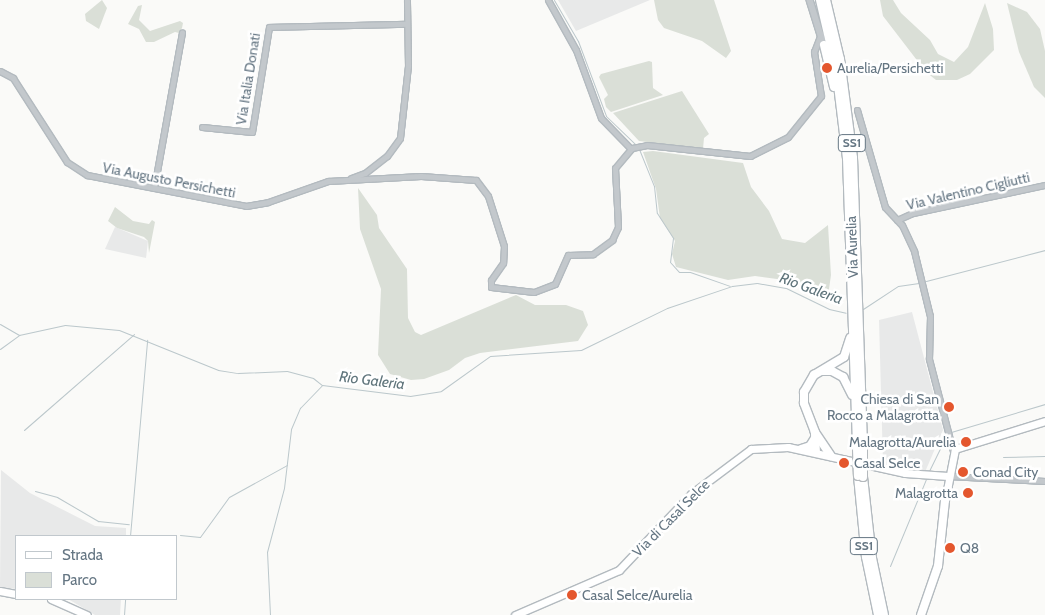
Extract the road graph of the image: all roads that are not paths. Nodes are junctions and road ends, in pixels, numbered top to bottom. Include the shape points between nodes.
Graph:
1 (407, 0) edge
2 (549, 0) edge
3 (810, 0) edge
4 (820, 0) edge
5 (826, 0) edge
6 (405, 24) junction
7 (182, 32) dead end
8 (820, 34) junction
9 (824, 45) junction
10 (814, 55) junction
11 (0, 72) edge
12 (857, 110) dead end
13 (202, 127) dead end
14 (846, 145) junction
15 (635, 147) junction
16 (349, 180) junction
17 (1045, 185) edge
18 (154, 188) junction
19 (897, 220) junction
20 (856, 288) junction
21 (854, 316) junction
22 (819, 371) junction
23 (1045, 421) edge
24 (816, 437) junction
25 (801, 449) junction
26 (860, 449) junction
27 (953, 451) junction
28 (816, 452) junction
29 (831, 456) junction
30 (861, 476) junction
31 (948, 476) junction
32 (1045, 481) edge
33 (945, 500) joint
34 (872, 558) junction
35 (0, 591) edge
36 (15, 594) edge
37 (53, 600) edge
38 (87, 615) edge
39 (515, 615) edge
40 (878, 615) edge
41 (884, 615) edge
42 (889, 615) edge
43 (921, 615) edge

1 - 6 street
2 - 15 street via 576,50 601,118
3 - 8 street
4 - 14 highway, Via Aurelia / SS1 via 836,69
5 - 20 highway, Via Aurelia / SS1 via 840,59 852,146
6 - 13 street, Via Italia Donati via 269,27 252,132
6 - 16 street via 408,66 400,138 386,156
7 - 18 street
8 - 9 street
8 - 10 street
9 - 10 street
9 - 14 highway
10 - 15 street via 821,96 789,136 755,155
11 - 18 street, Via Augusto Persichetti via 11,76 73,168 87,175
12 - 19 street via 886,207
14 - 20 highway, Via Aurelia / SS1
15 - 16 street, Via Augusto Persichetti via 614,168 618,227 614,237 595,253 566,257 555,284 537,292 490,287 490,280 503,262 504,246 488,196 478,182 422,176
16 - 18 street, Via Augusto Persichetti via 324,182 250,206
17 - 19 street, Via Valentino Cigliutti via 913,213
19 - 27 street, Via Valentino Cigliutti via 910,238 926,299 931,329 929,359
20 - 21 highway, Via Aurelia / SS1
20 - 26 highway, Via Aurelia / SS1
21 - 22 highway via 846,355
21 - 26 highway, Via Aurelia / SS1
22 - 24 highway via 809,380 804,393
22 - 26 highway via 836,372 850,388
23 - 27 main road via 962,445
24 - 25 highway via 810,446
24 - 28 highway
24 - 29 highway
25 - 28 main road, Via di Casal Selce
25 - 39 main road, Via di Casal Selce via 774,446 746,452 691,494 619,570
26 - 30 highway, Via Aurelia / SS1, bridge
27 - 31 main road
28 - 29 main road, Via di Casal Selce
29 - 31 main road, Via di Casal Selce via 905,473
30 - 34 highway, Via Aurelia / SS1
30 - 40 highway, Via Aurelia / SS1 via 866,557
31 - 32 street
31 - 33 main road
33 - 43 highway via 938,566
34 - 41 highway, Via Aurelia / SS1
34 - 42 highway
35 - 36 main road
37 - 38 main road

